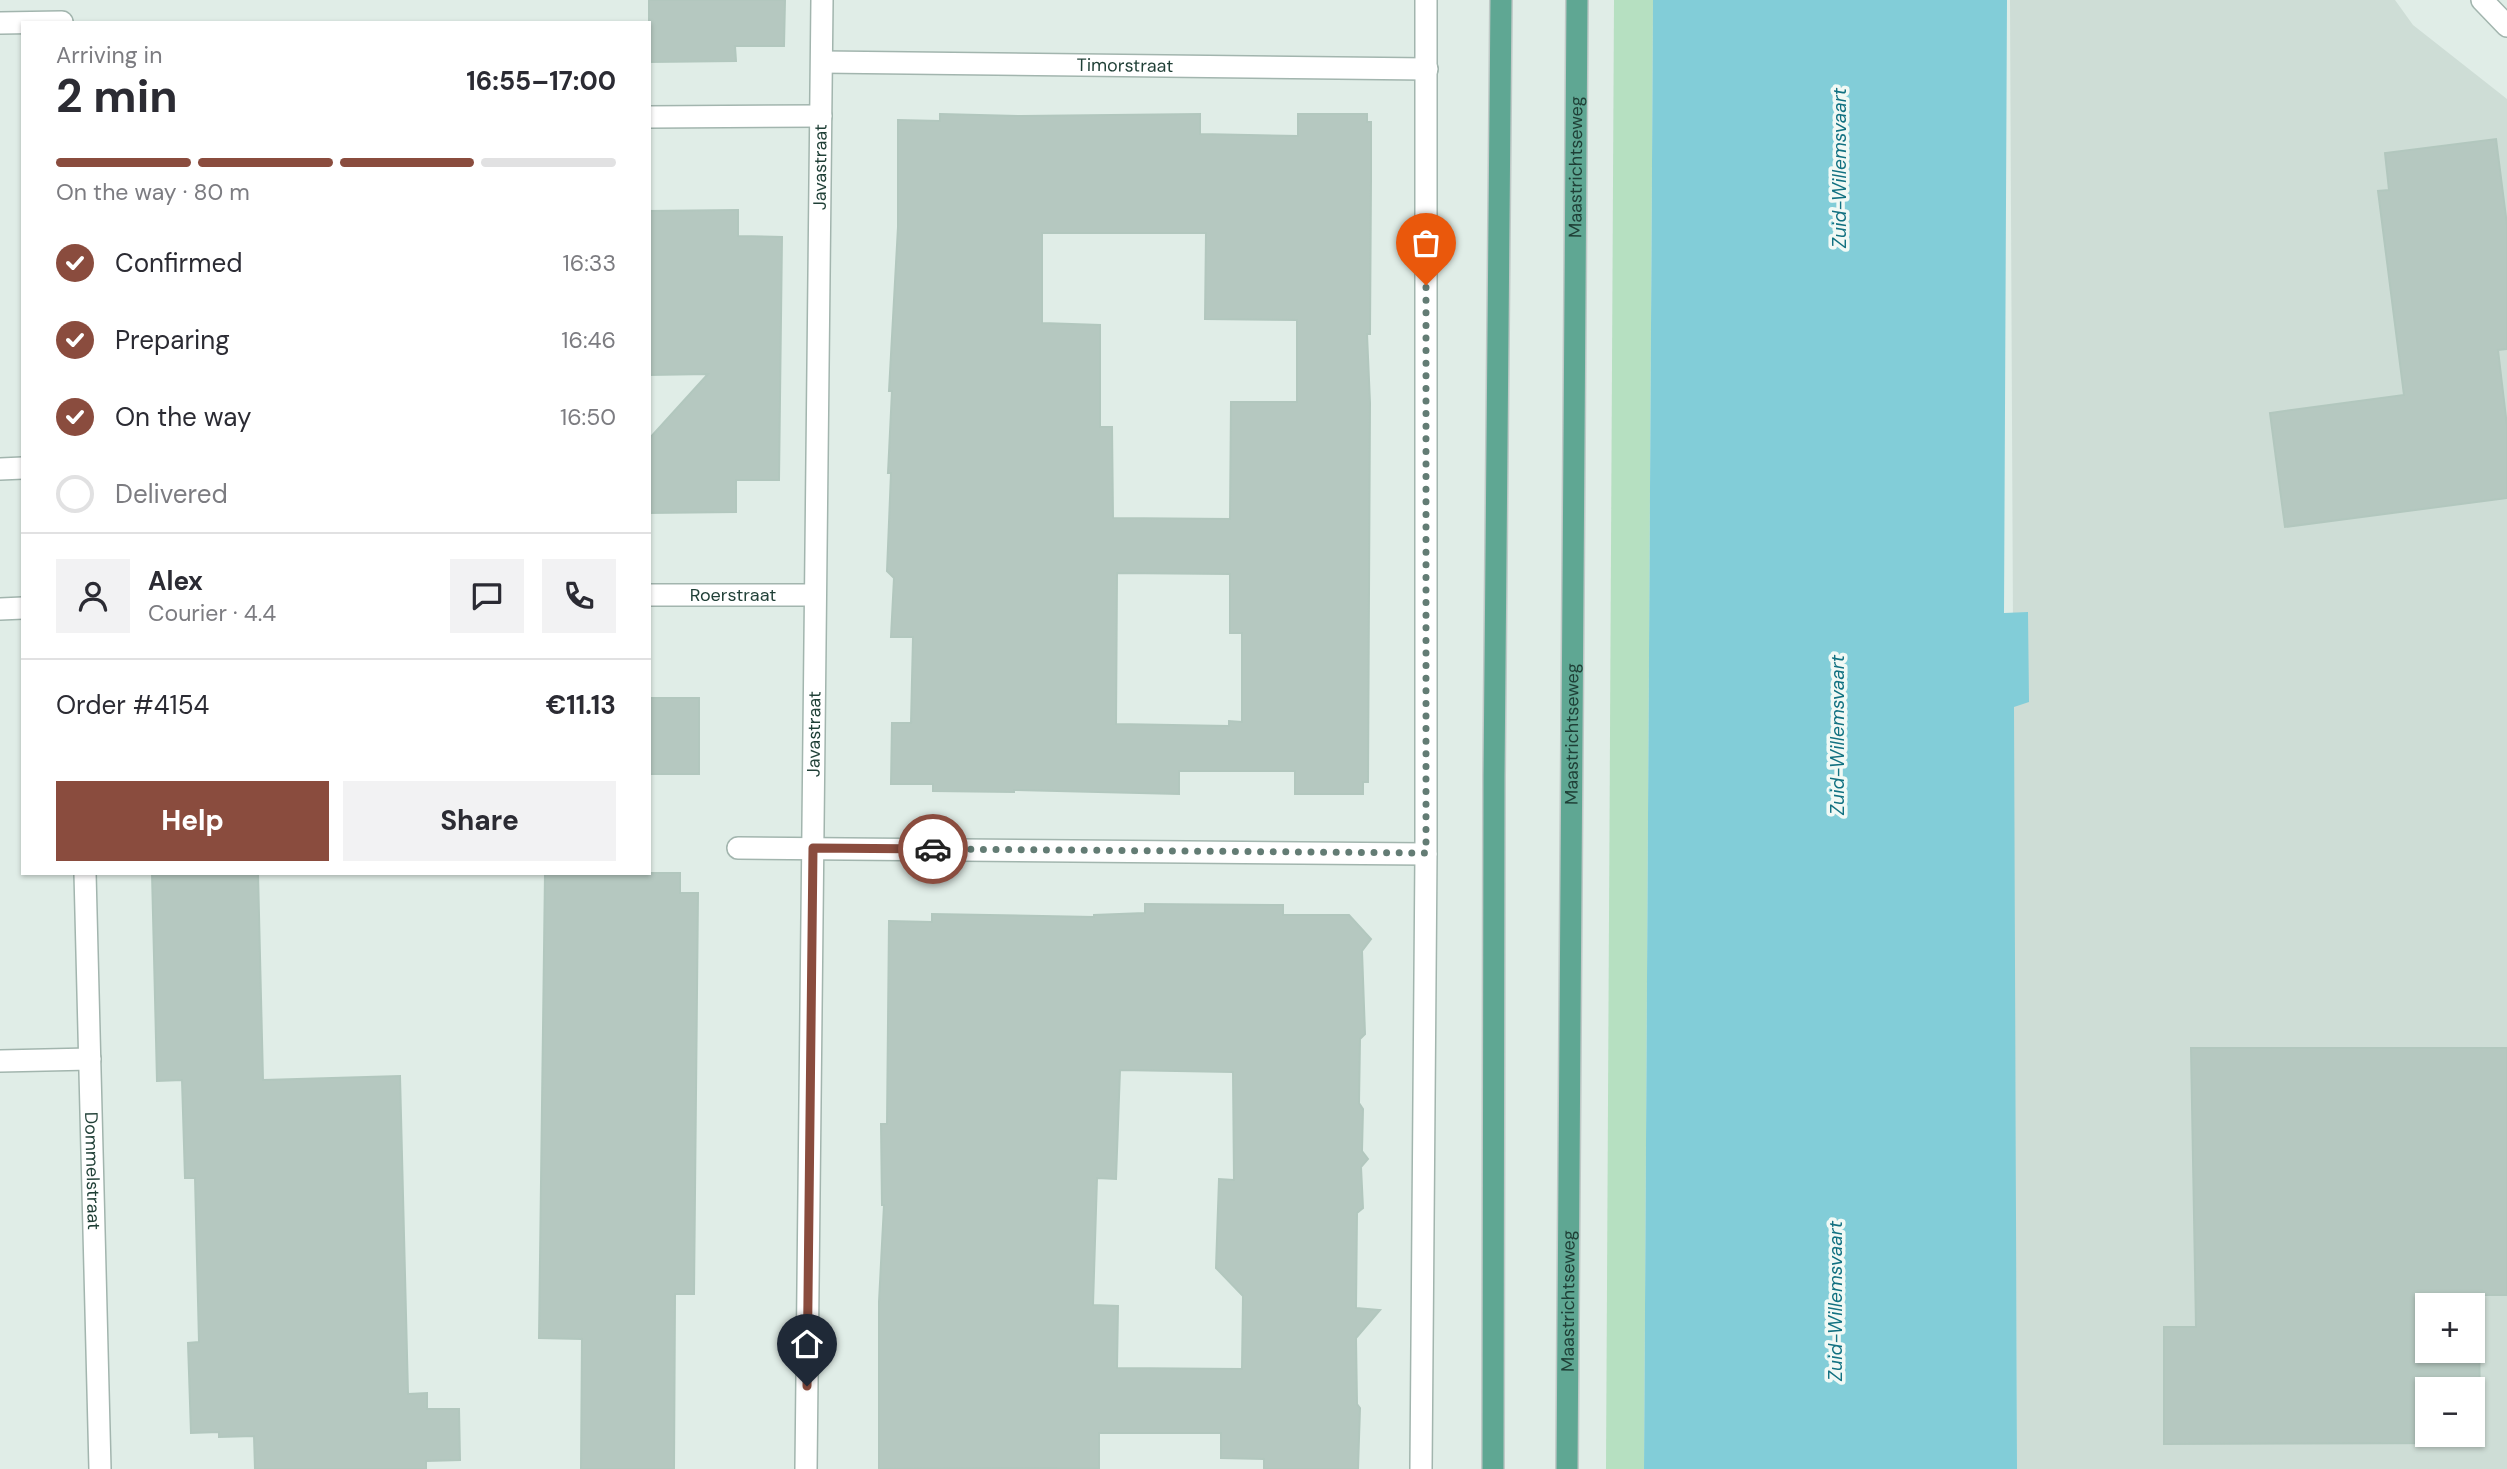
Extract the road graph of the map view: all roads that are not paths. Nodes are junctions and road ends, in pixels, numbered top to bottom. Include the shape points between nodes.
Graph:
1 (61, 0) edge
2 (822, 0) edge
3 (1426, 0) edge
4 (1501, 0) edge
5 (1577, 0) edge
6 (2482, 0) edge
7 (62, 21) edge
8 (0, 23) edge
9 (21, 23) edge
10 (2507, 26) edge
11 (822, 62) junction
12 (1427, 69) junction
13 (821, 116) junction
14 (651, 117) edge
15 (21, 468) edge
16 (0, 469) edge
17 (651, 595) edge
18 (815, 595) junction
19 (21, 608) edge
20 (0, 609) edge
21 (738, 848) dead end
22 (813, 848) junction
23 (1426, 853) junction
24 (85, 875) edge
25 (90, 1059) junction
26 (0, 1061) edge
27 (100, 1469) edge
28 (806, 1469) edge
29 (1421, 1469) edge
30 (1493, 1469) edge
31 (1567, 1469) edge

1 - 7 street
2 - 11 street, Javastraat
3 - 12 street
4 - 30 main road
5 - 31 main road, Maastrichtseweg
6 - 10 street
8 - 9 street
11 - 12 street, Timorstraat
11 - 13 street, Javastraat
12 - 23 street
13 - 14 street
13 - 18 street, Javastraat
15 - 16 street
17 - 18 street, Roerstraat
18 - 22 street, Javastraat
19 - 20 street
21 - 22 street
22 - 23 street
22 - 28 street, Javastraat
23 - 29 street
24 - 25 street, Dommelstraat
25 - 26 street
25 - 27 street, Dommelstraat

